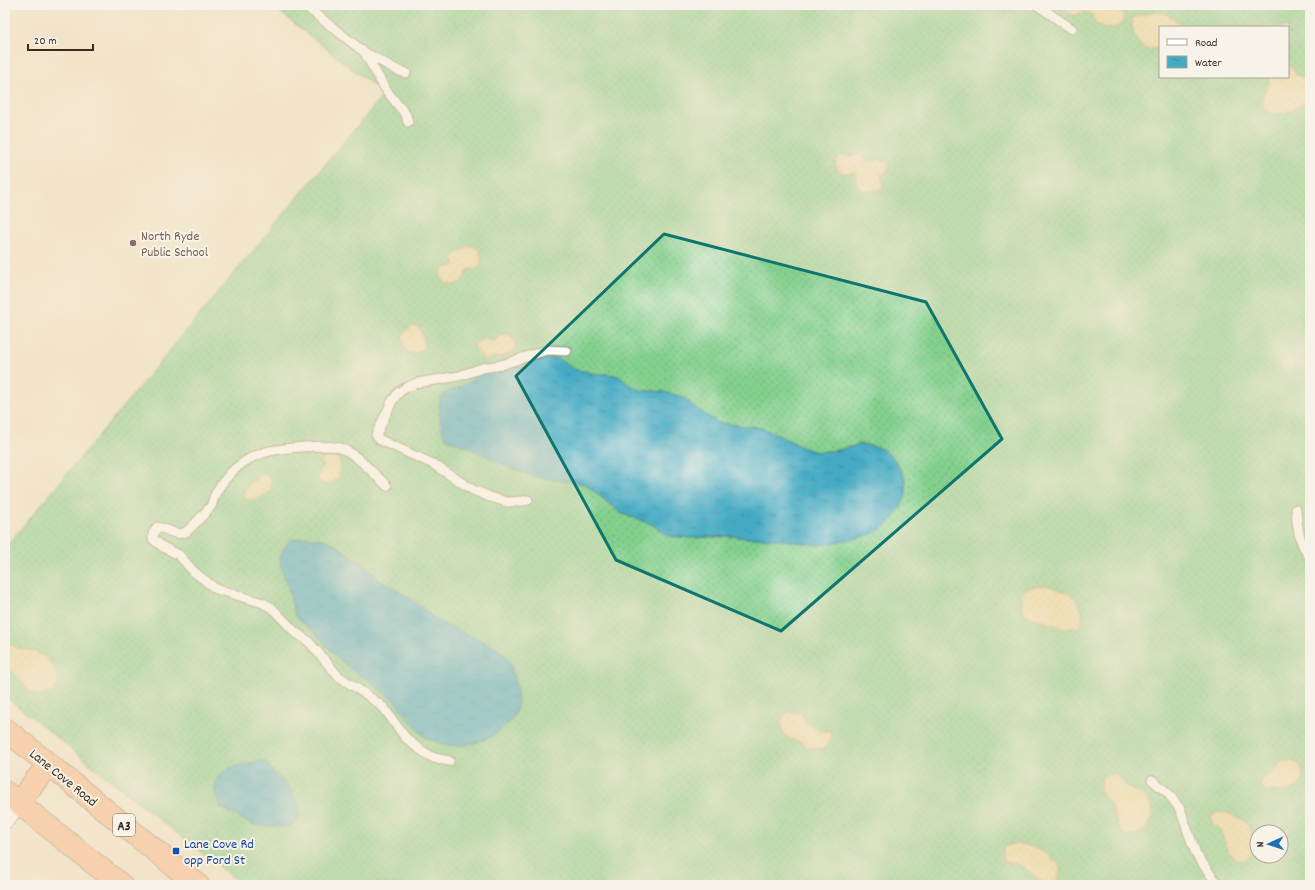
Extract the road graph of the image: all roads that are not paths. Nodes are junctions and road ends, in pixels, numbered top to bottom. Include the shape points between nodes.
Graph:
1 (304, 5) edge
2 (1037, 5) edge
3 (1072, 29) dead end
4 (364, 52) junction
5 (406, 73) dead end
6 (408, 122) dead end
7 (566, 352) dead end
8 (387, 486) dead end
9 (528, 500) dead end
10 (1296, 509) dead end
11 (1310, 557) edge
12 (5, 729) edge
13 (449, 761) dead end
14 (49, 764) junction
15 (1152, 780) dead end
16 (9, 804) edge
17 (121, 885) edge
18 (198, 885) edge
19 (1218, 885) edge

1 - 4 lane
2 - 3 lane
4 - 5 lane
4 - 6 lane via 386,90 406,115
7 - 9 lane via 547,350 501,365 407,387 392,401 376,435 380,440 433,464 472,490 507,502
8 - 13 lane via 360,460 341,449 319,446 270,451 248,460 230,473 215,495 211,507 186,532 180,534 157,528 153,539 179,555 193,571 216,589 264,603 272,608 316,650 338,676 384,708 404,736 414,745 434,758
10 - 11 lane via 1301,539
12 - 14 highway, Lane Cove Road / A3
14 - 16 highway
14 - 18 highway, Lane Cove Road / A3
15 - 19 lane via 1168,793 1180,809 1196,854
16 - 17 highway

